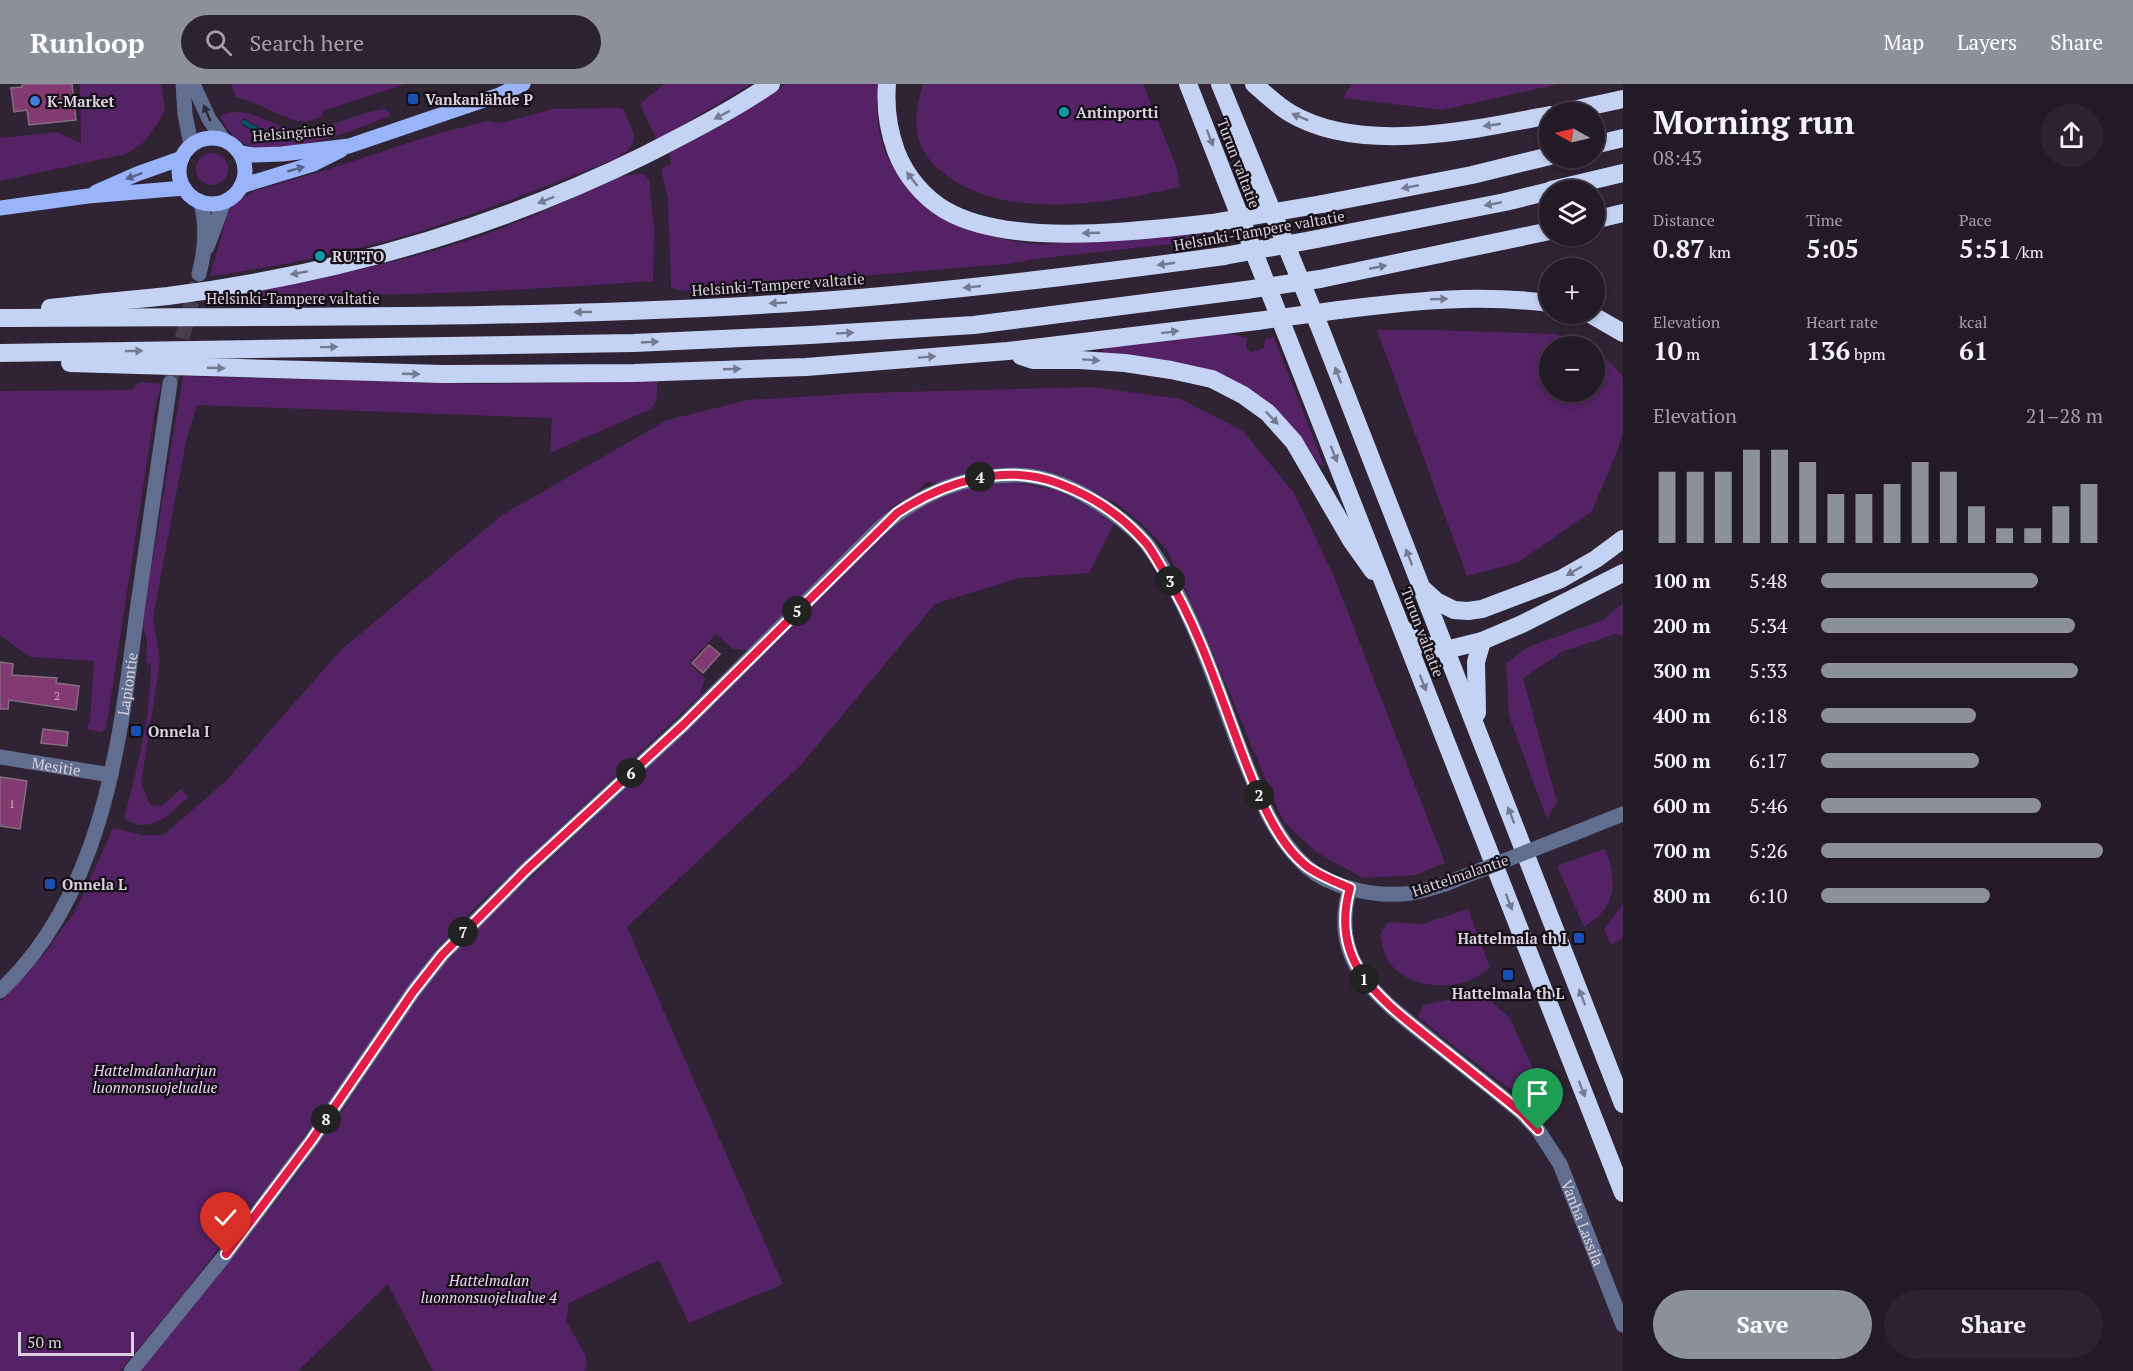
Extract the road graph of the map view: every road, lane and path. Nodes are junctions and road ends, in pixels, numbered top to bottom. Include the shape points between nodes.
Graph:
1 (183, 84) edge
2 (193, 84) edge
3 (524, 84) edge
4 (771, 84) edge
5 (887, 84) edge
6 (1188, 84) edge
7 (1220, 84) edge
8 (1254, 84) edge
9 (1623, 99) edge
10 (1605, 103) edge
11 (1539, 117) edge
12 (1623, 138) edge
13 (223, 139) junction
14 (1605, 142) edge
15 (349, 146) junction
16 (186, 151) junction
17 (240, 153) junction
18 (1539, 159) edge
19 (1623, 173) edge
20 (1595, 180) edge
21 (241, 186) junction
22 (184, 188) junction
23 (1539, 194) edge
24 (88, 196) junction
25 (201, 201) junction
26 (224, 202) junction
27 (0, 208) edge
28 (1623, 213) edge
29 (1605, 217) edge
30 (1539, 233) edge
31 (204, 253) junction
32 (199, 274) tunnel mouth
33 (1539, 302) edge
34 (0, 316) edge
35 (1605, 323) edge
36 (1623, 333) edge
37 (1008, 351) junction
38 (34, 352) junction
39 (0, 353) edge
40 (170, 383) tunnel mouth
41 (1623, 539) edge
42 (1623, 573) edge
43 (1420, 585) junction
44 (1389, 593) junction
45 (1401, 628) junction
46 (1482, 640) junction
47 (1446, 650) junction
48 (1478, 729) junction
49 (0, 757) edge
50 (111, 775) junction
51 (1623, 814) edge
52 (1350, 888) junction
53 (0, 991) edge
54 (1623, 1104) edge
55 (1623, 1193) edge
56 (1623, 1325) edge
57 (131, 1371) edge

1 - 16 street
13 -> 2 street
3 - 15 main road, Helsingintie
4 -> 34 highway via 736,108 590,182 445,236 275,278 168,296
18 -> 5 highway, bridge via 1472,175 1212,223 1137,231 1032,232 993,227 956,216 932,201 912,181 901,165 888,126
6 -> 44 highway, Turun valtatie
43 -> 7 highway, Turun valtatie
11 -> 8 highway via 1424,134 1351,134 1290,113
9 - 10 highway
12 - 14 highway
13 - 16 main road via 204,138
13 - 17 main road
15 - 17 main road, Helsingintie via 282,154
21 -> 15 main road, Helsingintie via 313,164
16 - 22 main road via 179,170
16 -> 24 main road
17 - 21 main road via 244,168
19 - 20 highway, Helsinki-Tampere valtatie
21 - 26 main road
22 - 24 main road
22 - 25 main road
23 -> 34 highway, Helsinki-Tampere valtatie, bridge via 1224,256 969,288 807,302 471,315
24 - 27 main road
25 - 26 main road
25 - 31 street
26 - 31 street
28 - 29 highway
38 -> 30 highway, bridge via 634,343 974,325 1320,279
31 - 32 street
37 -> 33 highway, bridge via 1433,299
35 - 36 highway
38 -> 37 highway via 61,363 442,374 806,367
37 -> 44 highway via 1033,360 1125,363 1171,370 1212,379 1243,395 1268,412 1294,442 1351,540
38 - 39 highway
40 - 50 street, Lapiontie via 123,716
41 -> 43 highway via 1561,579 1482,609 1445,607
42 - 46 highway
43 - 47 highway, Turun valtatie
44 - 45 highway, Turun valtatie
45 - 47 highway via 1420,644
45 -> 55 highway, Turun valtatie
46 - 47 highway
46 - 48 highway via 1476,662
47 - 48 highway, Turun valtatie
54 -> 48 highway, Turun valtatie
49 - 50 street, Mesitie
50 - 53 street, Lapiontie via 82,868 64,907 45,939
51 - 52 street, Hattelmalantie, bridge via 1416,892
52 - 56 street, Vanha Lassila via 1344,930 1358,970 1391,1007 1538,1130 1560,1164
52 - 57 street, Hattelmalantie via 1308,868 1280,834 1262,804 1179,596 1146,544 1126,523 1076,490 1027,475 982,477 946,487 918,499 879,529 684,724 518,878 442,955 299,1157

